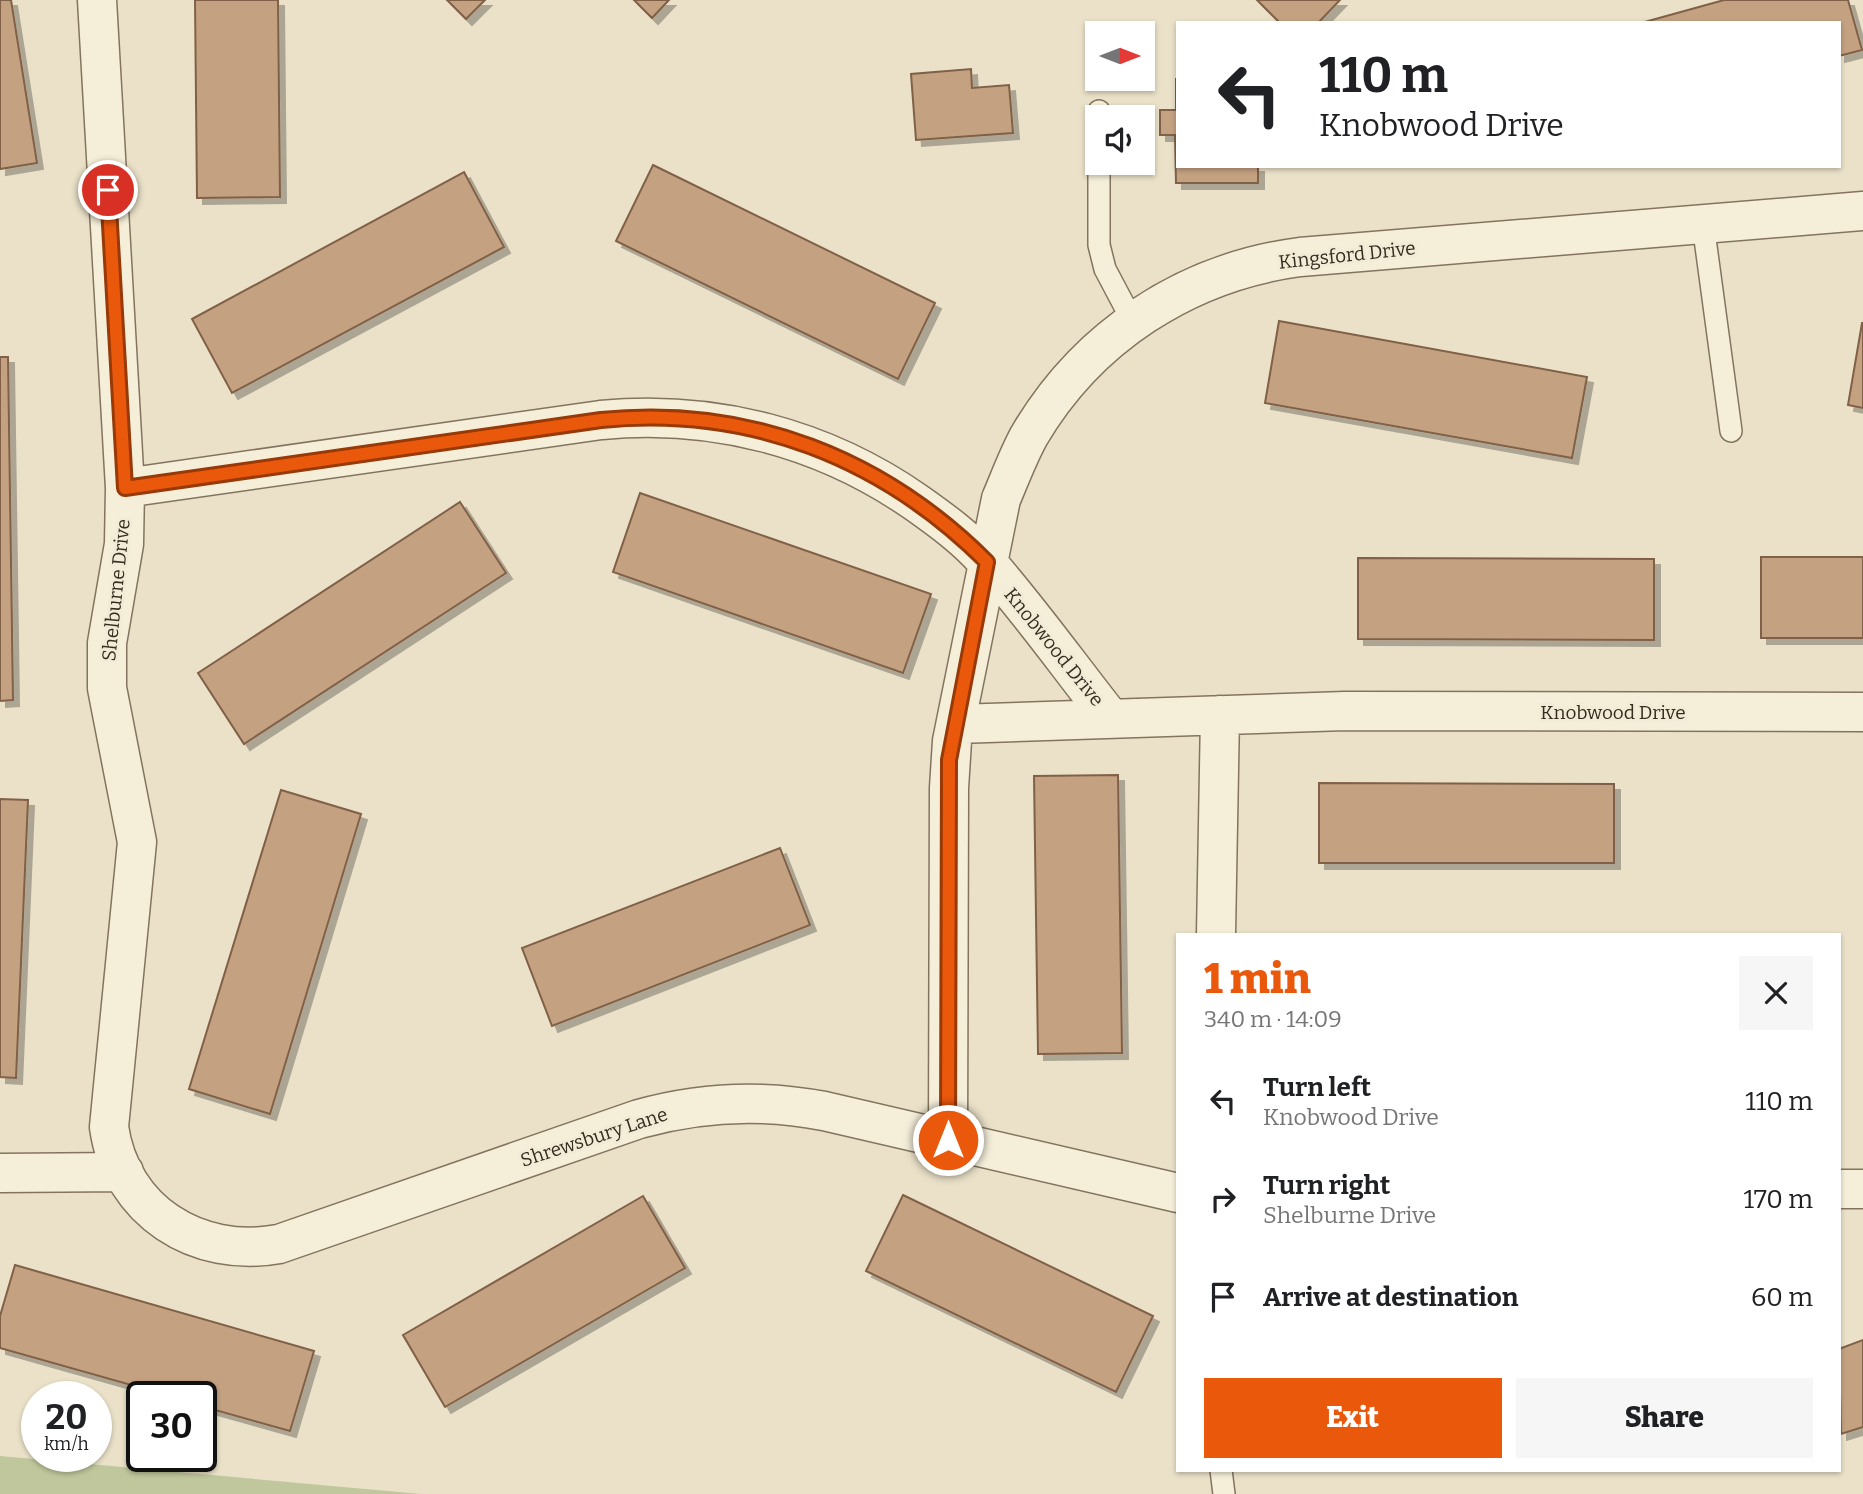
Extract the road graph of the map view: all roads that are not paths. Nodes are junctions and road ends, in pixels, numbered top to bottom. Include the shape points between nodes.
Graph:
1 (97, 0) edge
2 (1099, 175) edge
3 (1863, 211) edge
4 (1703, 224) junction
5 (1133, 322) junction
6 (1731, 431) dead end
7 (125, 488) junction
8 (987, 562) junction
9 (1863, 712) edge
10 (1220, 715) junction
11 (1111, 719) junction
12 (957, 724) junction
13 (1216, 933) edge
14 (948, 1140) junction
15 (124, 1172) junction
16 (0, 1173) edge
17 (1841, 1189) edge
18 (1863, 1189) edge
19 (1176, 1194) edge
20 (149, 1208) joint

1 - 7 street, Shelburne Drive
2 - 5 lane via 1099,245 1105,269
3 - 4 street, Kingsford Drive
4 - 5 street, Kingsford Drive via 1279,260 1211,279
4 - 6 lane
5 - 8 street, Kingsford Drive via 1077,369 1028,438 1001,499
7 - 8 street, Knobwood Drive via 601,420 692,418 770,433 850,462 944,521
7 - 15 street, Shelburne Drive via 124,544 107,643 107,688 137,842 109,1126
8 - 11 street, Knobwood Drive
8 - 12 street, Kingsford Drive
9 - 10 street, Knobwood Drive
10 - 11 street, Knobwood Drive
10 - 13 street
11 - 12 street, Knobwood Drive
12 - 14 street, Kingsford Drive via 949,760
14 - 19 street, Shrewsbury Lane
14 - 20 street, Shrewsbury Lane via 808,1108 715,1104 639,1119 279,1244 250,1248 211,1243 175,1227
15 - 16 street
15 - 20 street, Shelburne Drive
17 - 18 street

